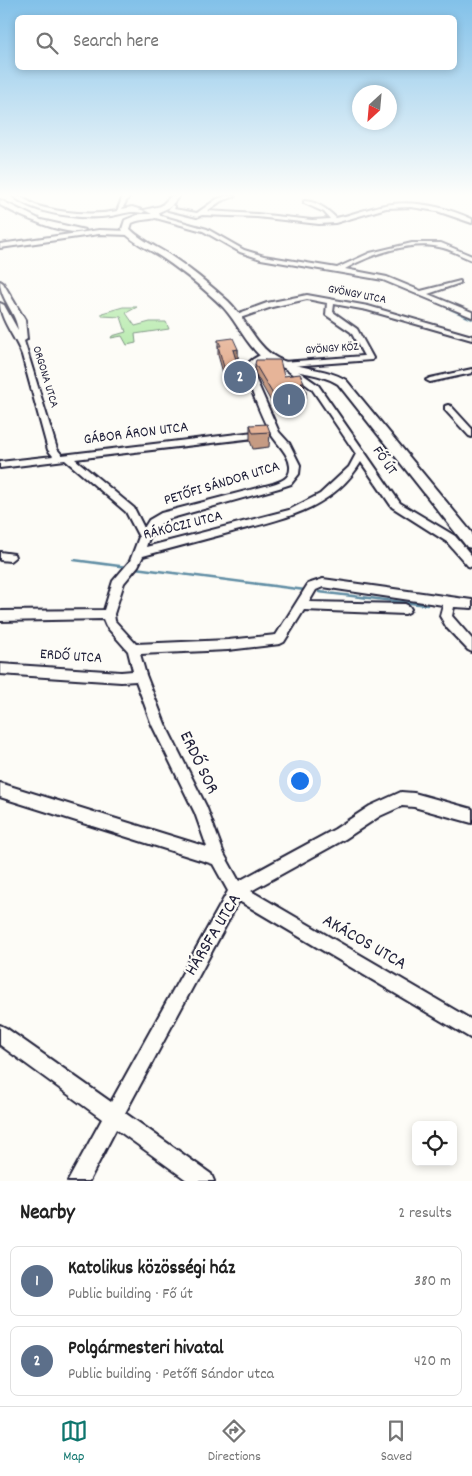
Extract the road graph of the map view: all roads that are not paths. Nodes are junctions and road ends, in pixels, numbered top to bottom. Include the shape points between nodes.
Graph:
1 (157, 251) edge
2 (243, 251) edge
3 (388, 251) edge
4 (455, 251) edge
5 (472, 258) edge
6 (339, 270) junction
7 (458, 282) dead end
8 (0, 283) edge
9 (422, 293) junction
10 (331, 301) junction
11 (0, 305) edge
12 (472, 315) edge
13 (237, 317) junction
14 (472, 338) edge
15 (20, 340) junction
16 (266, 355) junction
17 (283, 364) junction
18 (472, 371) edge
19 (430, 380) dead end
20 (448, 408) dead end
21 (275, 433) junction
22 (472, 434) edge
23 (360, 456) junction
24 (65, 458) junction
25 (0, 465) edge
26 (144, 537) junction
27 (472, 543) edge
28 (137, 558) junction
29 (472, 563) edge
30 (120, 581) joint
31 (449, 602) junction
32 (472, 604) edge
33 (302, 606) junction
34 (405, 610) dead end
35 (108, 614) junction
36 (0, 616) edge
37 (472, 647) edge
38 (133, 648) junction
39 (0, 669) edge
40 (140, 675) junction
41 (0, 790) edge
42 (472, 816) edge
43 (218, 858) junction
44 (236, 891) junction
45 (472, 1030) edge
46 (0, 1034) edge
47 (113, 1114) junction
48 (78, 1181) edge
49 (204, 1181) edge

1 - 13 main road, FŐ ÚT via 180,267
2 - 6 street via 294,264
3 - 6 street
4 - 5 street
6 - 9 street via 385,278
7 - 9 street
8 - 15 street via 21,320 23,339
9 - 12 street
10 - 13 street, GYÖNGY UTCA via 303,297
10 - 14 street, GYÖNGY UTCA via 376,309
10 - 17 street, GYÖNGY KÖZ via 329,313 354,331 369,358
11 - 15 street, ORGONA UTCA
13 - 16 main road, FŐ ÚT
15 - 24 street, ORGONA UTCA via 53,450
16 - 17 main road, FŐ ÚT
16 - 21 street, PETŐFI SÁNDOR UTCA via 248,368
17 - 23 street, FŐ ÚT via 315,387
17 - 27 main road, FŐ ÚT via 327,374 342,382
18 - 19 street
20 - 22 street
21 - 24 street, GÁBOR ÁRON UTCA
21 - 26 street, PETŐFI SÁNDOR UTCA via 294,465 294,474 288,482 165,516 154,523
23 - 28 street, RÁKÓCZI UTCA via 352,469 324,496 292,513
23 - 29 street, FŐ ÚT via 396,505 451,539
24 - 25 street, GÁBOR ÁRON UTCA
24 - 26 street via 130,510
26 - 28 street, PETŐFI SÁNDOR UTCA
28 - 30 street, RÁKÓCZI UTCA
30 - 35 street, RÁKÓCZI UTCA
31 - 32 street
31 - 33 street via 323,583 312,587
31 - 37 street via 446,616 450,625
33 - 34 street
33 - 38 street via 280,639 228,645
35 - 36 street
35 - 38 street via 110,622
38 - 40 street, ERDŐ SOR
39 - 40 street, ERDŐ UTCA via 121,677
40 - 43 street, ERDŐ SOR via 159,725 201,811
41 - 43 street
42 - 44 street, HÁRSFA UTCA via 401,799
43 - 44 street, ERDŐ SOR
44 - 45 street, AKÁCOS UTCA
44 - 47 street, HÁRSFA UTCA
46 - 47 street
47 - 48 street, HÁRSFA UTCA
47 - 49 street

